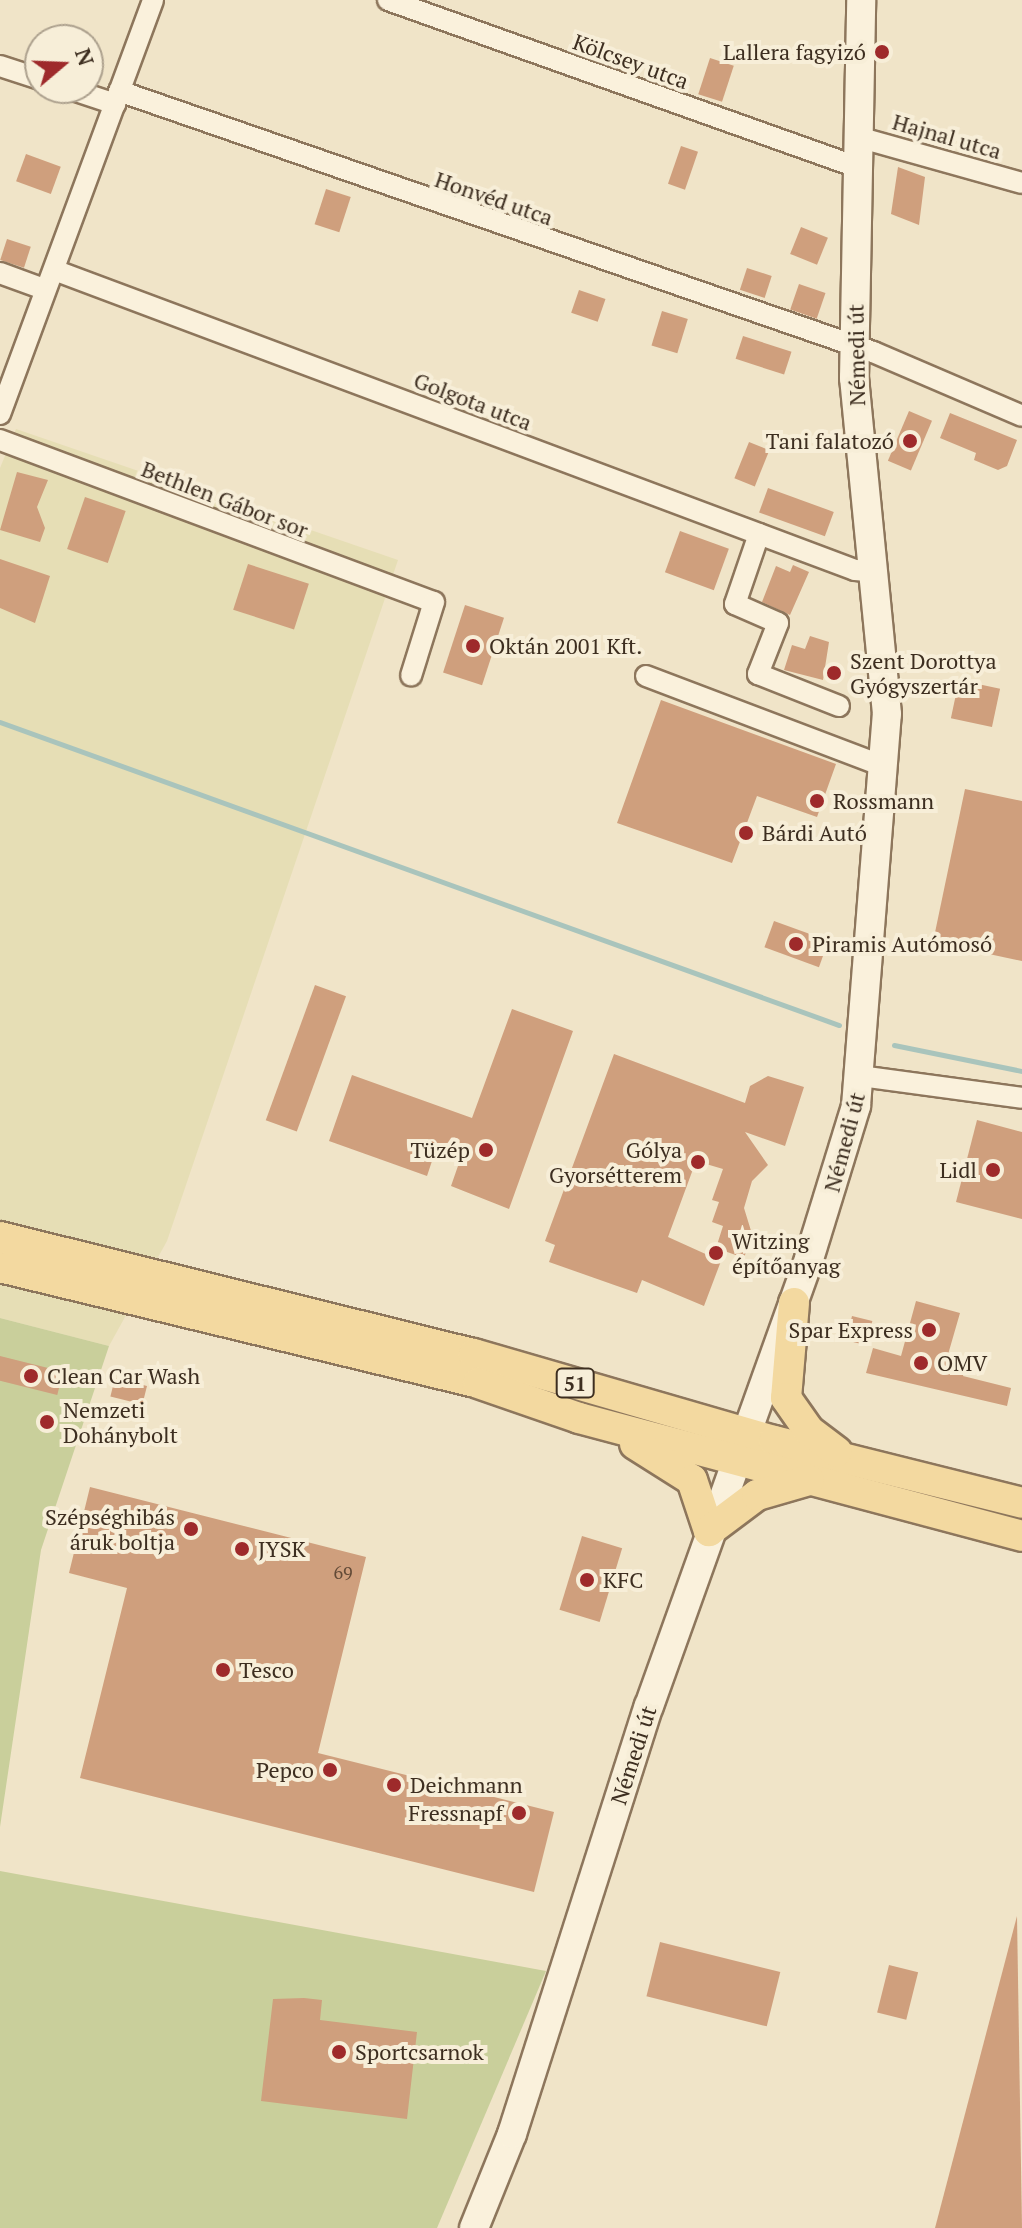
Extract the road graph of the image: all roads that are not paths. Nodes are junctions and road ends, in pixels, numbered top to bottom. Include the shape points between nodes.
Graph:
1 (153, 0) edge
2 (388, 0) edge
3 (861, 0) edge
4 (0, 66) edge
5 (24, 74) edge
6 (104, 95) edge
7 (117, 97) junction
8 (858, 137) junction
9 (858, 167) junction
10 (1022, 183) edge
11 (54, 270) junction
12 (0, 273) edge
13 (44, 289) junction
14 (854, 348) junction
15 (0, 414) edge
16 (1022, 416) edge
17 (0, 440) edge
18 (759, 534) junction
19 (876, 572) junction
20 (411, 676) dead end
21 (646, 676) dead end
22 (839, 706) dead end
23 (885, 767) junction
24 (860, 1076) junction
25 (1022, 1098) edge
26 (0, 1237) edge
27 (0, 1267) edge
28 (794, 1303) junction
29 (579, 1418) junction
30 (739, 1444) junction
31 (848, 1461) junction
32 (814, 1479) junction
33 (1022, 1503) edge
34 (709, 1531) junction
35 (1022, 1536) edge
36 (474, 2228) edge

1 - 7 street
2 - 9 street, Kölcsey utca
3 - 8 main road, Némedi út
4 - 5 street
6 - 7 street, Honvéd utca
7 - 11 street
7 - 14 street, Honvéd utca
8 - 9 main road, Némedi út
8 - 10 street, Hajnal utca
9 - 14 main road, Némedi út
11 - 13 street
11 - 18 street, Golgota utca
12 - 13 street
13 - 15 street
14 - 16 street, Honvéd utca
14 - 19 main road, Némedi út
17 - 20 street, Bethlen Gábor sor via 434,602
18 - 19 street, Golgota utca
18 - 22 street via 735,604 778,623 758,674
19 - 23 main road, Némedi út
21 - 23 street
23 - 24 main road, Némedi út
24 - 25 street
24 - 28 main road, Némedi út via 848,1140
26 - 30 main road, 51 via 474,1354
27 - 29 main road, 51 via 478,1383
28 - 30 main road, Némedi út
28 - 31 main road via 786,1398 808,1430
29 - 30 main road, 51
29 - 34 main road via 674,1463 692,1480
30 - 31 main road, 51
30 - 32 main road, 51
30 - 34 main road, Némedi út
31 - 33 main road, 51
32 - 34 main road via 757,1495
32 - 35 main road, 51
34 - 36 main road, Némedi út via 512,2134

